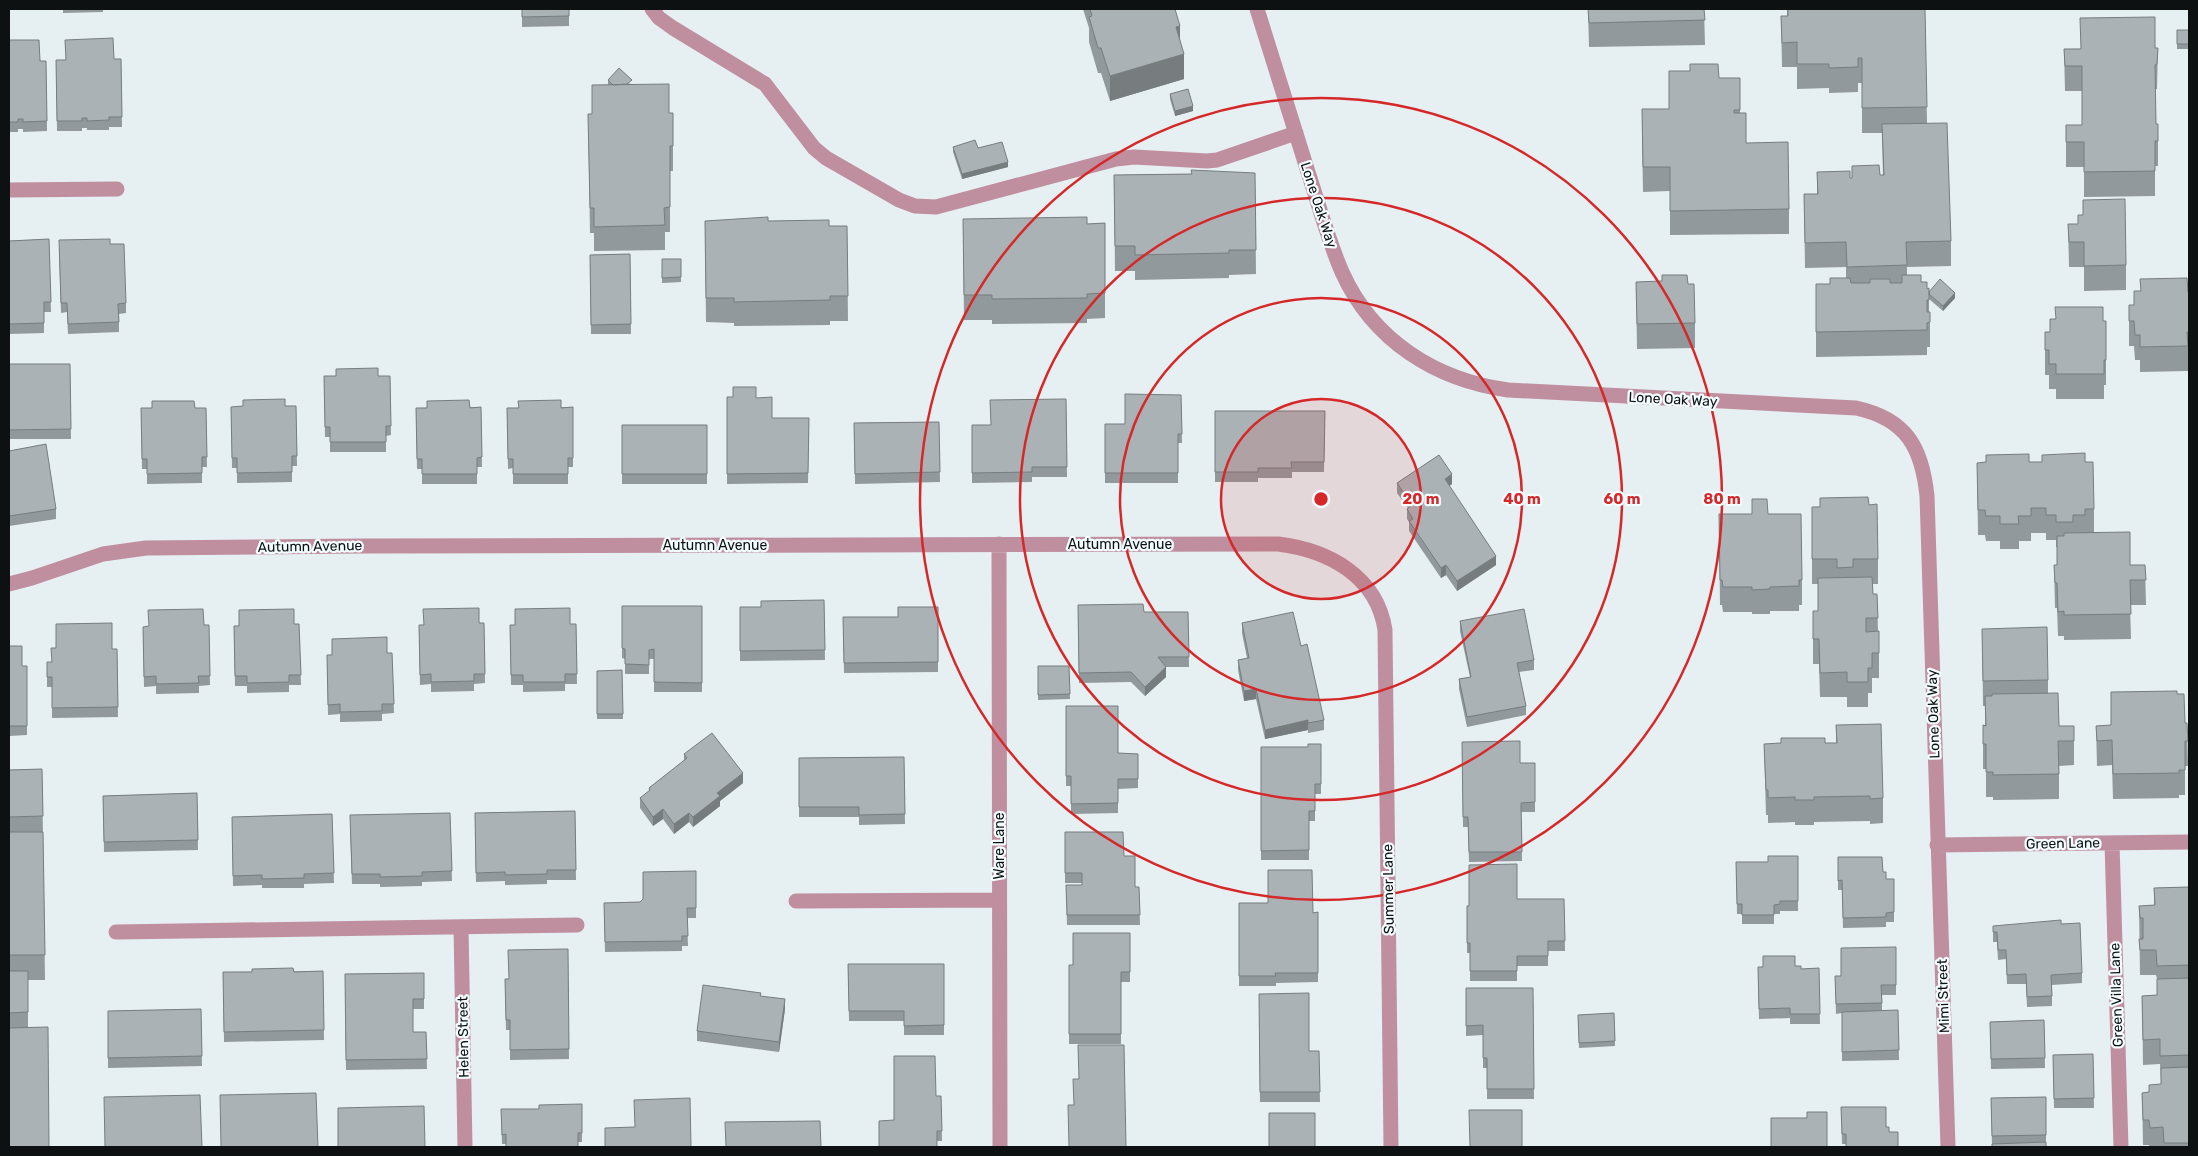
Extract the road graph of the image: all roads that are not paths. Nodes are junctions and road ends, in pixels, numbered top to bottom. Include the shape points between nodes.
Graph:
1 (652, 9) edge
2 (1257, 9) edge
3 (1296, 133) junction
4 (118, 189) dead end
5 (9, 190) edge
6 (999, 544) junction
7 (9, 584) edge
8 (1385, 630) joint
9 (2189, 842) edge
10 (2112, 843) junction
11 (1938, 845) junction
12 (999, 900) junction
13 (796, 901) dead end
14 (577, 925) dead end
15 (461, 927) junction
16 (116, 932) dead end
17 (465, 1147) edge
18 (1000, 1147) edge
19 (1391, 1147) edge
20 (1948, 1147) edge
21 (2120, 1147) edge

1 - 3 street via 673,28 765,84 814,148 826,158 899,200 916,206 936,207 1116,159 1217,160
2 - 3 street, Lone Oak Way
3 - 11 street, Lone Oak Way via 1335,254 1355,295 1395,342 1430,367 1480,385 1508,390 1856,408 1885,418 1907,437 1923,465 1927,496
4 - 5 street
6 - 7 street, Autumn Avenue via 146,548 103,554
6 - 8 street, Autumn Avenue via 1294,546 1325,555 1361,580 1378,605
6 - 12 street, Ware Lane
8 - 19 street, Summer Lane
9 - 10 street, Green Lane
10 - 11 street, Green Lane
10 - 21 street, Green Villa Lane
11 - 20 street, Mimi Street
12 - 13 street
12 - 18 street, Ware Lane
14 - 15 street
15 - 16 street
15 - 17 street, Helen Street

